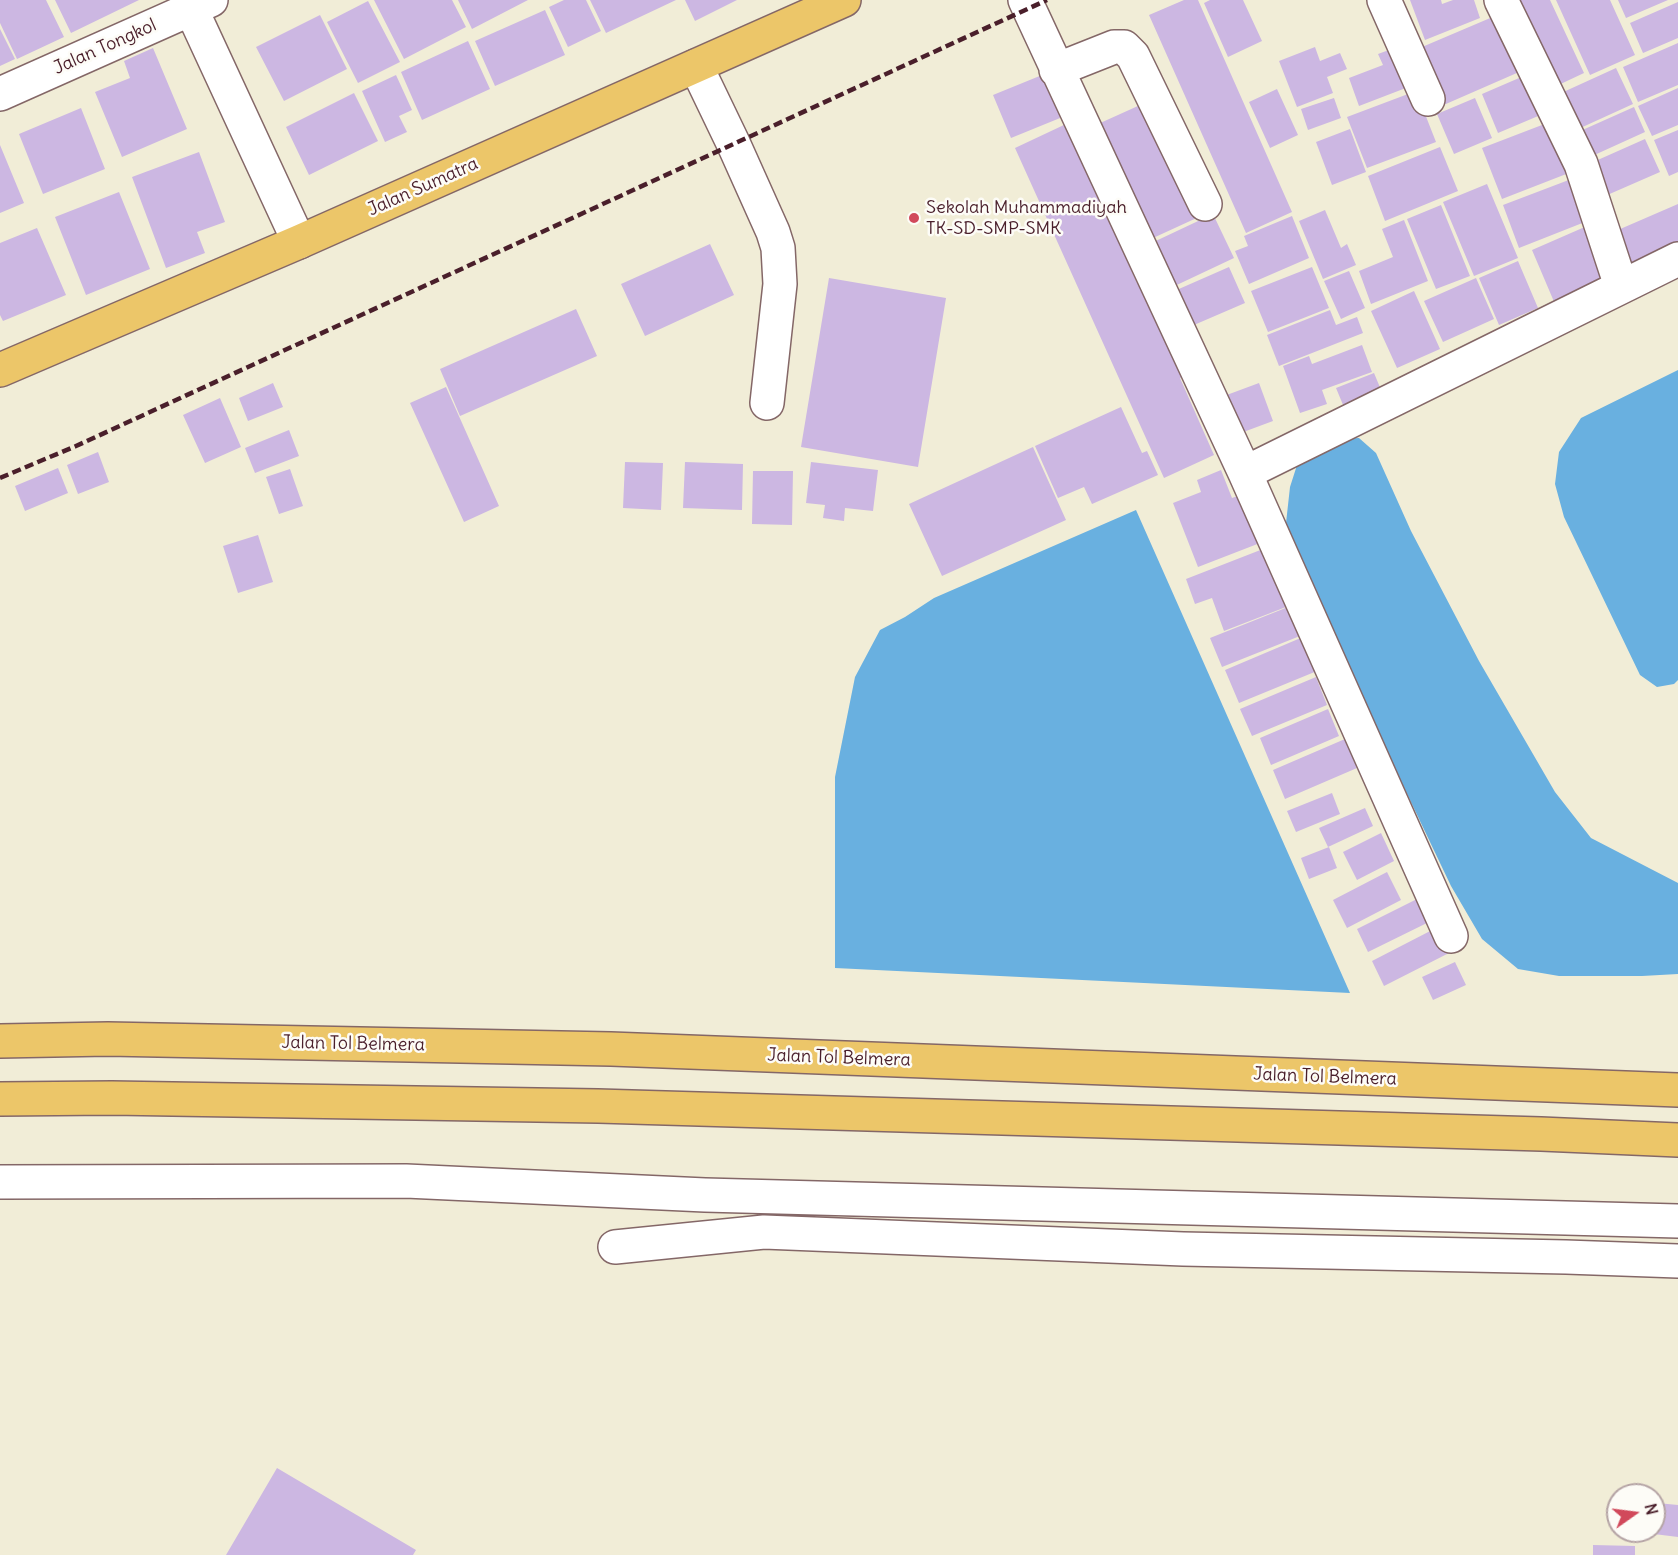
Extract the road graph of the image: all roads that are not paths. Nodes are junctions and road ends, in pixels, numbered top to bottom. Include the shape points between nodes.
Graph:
1 (844, 0) edge
2 (1025, 0) edge
3 (1384, 0) edge
4 (1501, 0) edge
5 (196, 3) edge
6 (800, 9) edge
7 (696, 66) junction
8 (1056, 70) junction
9 (0, 94) edge
10 (1428, 99) dead end
11 (1205, 204) dead end
12 (299, 242) junction
13 (1678, 259) edge
14 (1621, 286) junction
15 (0, 370) edge
16 (767, 403) dead end
17 (1245, 473) junction
18 (1451, 936) dead end
19 (0, 1041) edge
20 (1678, 1090) edge
21 (0, 1099) edge
22 (1678, 1140) edge
23 (0, 1182) edge
24 (1678, 1221) edge
25 (615, 1247) dead end
26 (1678, 1261) edge

1 - 6 highway, Jalan Sumatra
2 - 8 street
3 - 10 street
4 - 14 street via 1581,164
5 - 9 street, Jalan Tongkol
5 - 12 street
6 - 7 highway, Jalan Sumatra
7 - 12 highway, Jalan Sumatra
7 - 16 street via 778,248 780,284
8 - 11 street via 1114,47 1124,47 1133,56
8 - 17 street
12 - 15 highway, Jalan Sumatra
13 - 14 street
14 - 17 street
17 - 18 street
19 - 20 highway, Jalan Tol Belmera via 108,1039 611,1049
21 - 22 highway via 598,1106
23 - 24 street via 406,1181 705,1195
25 - 26 street via 764,1232 1183,1249

